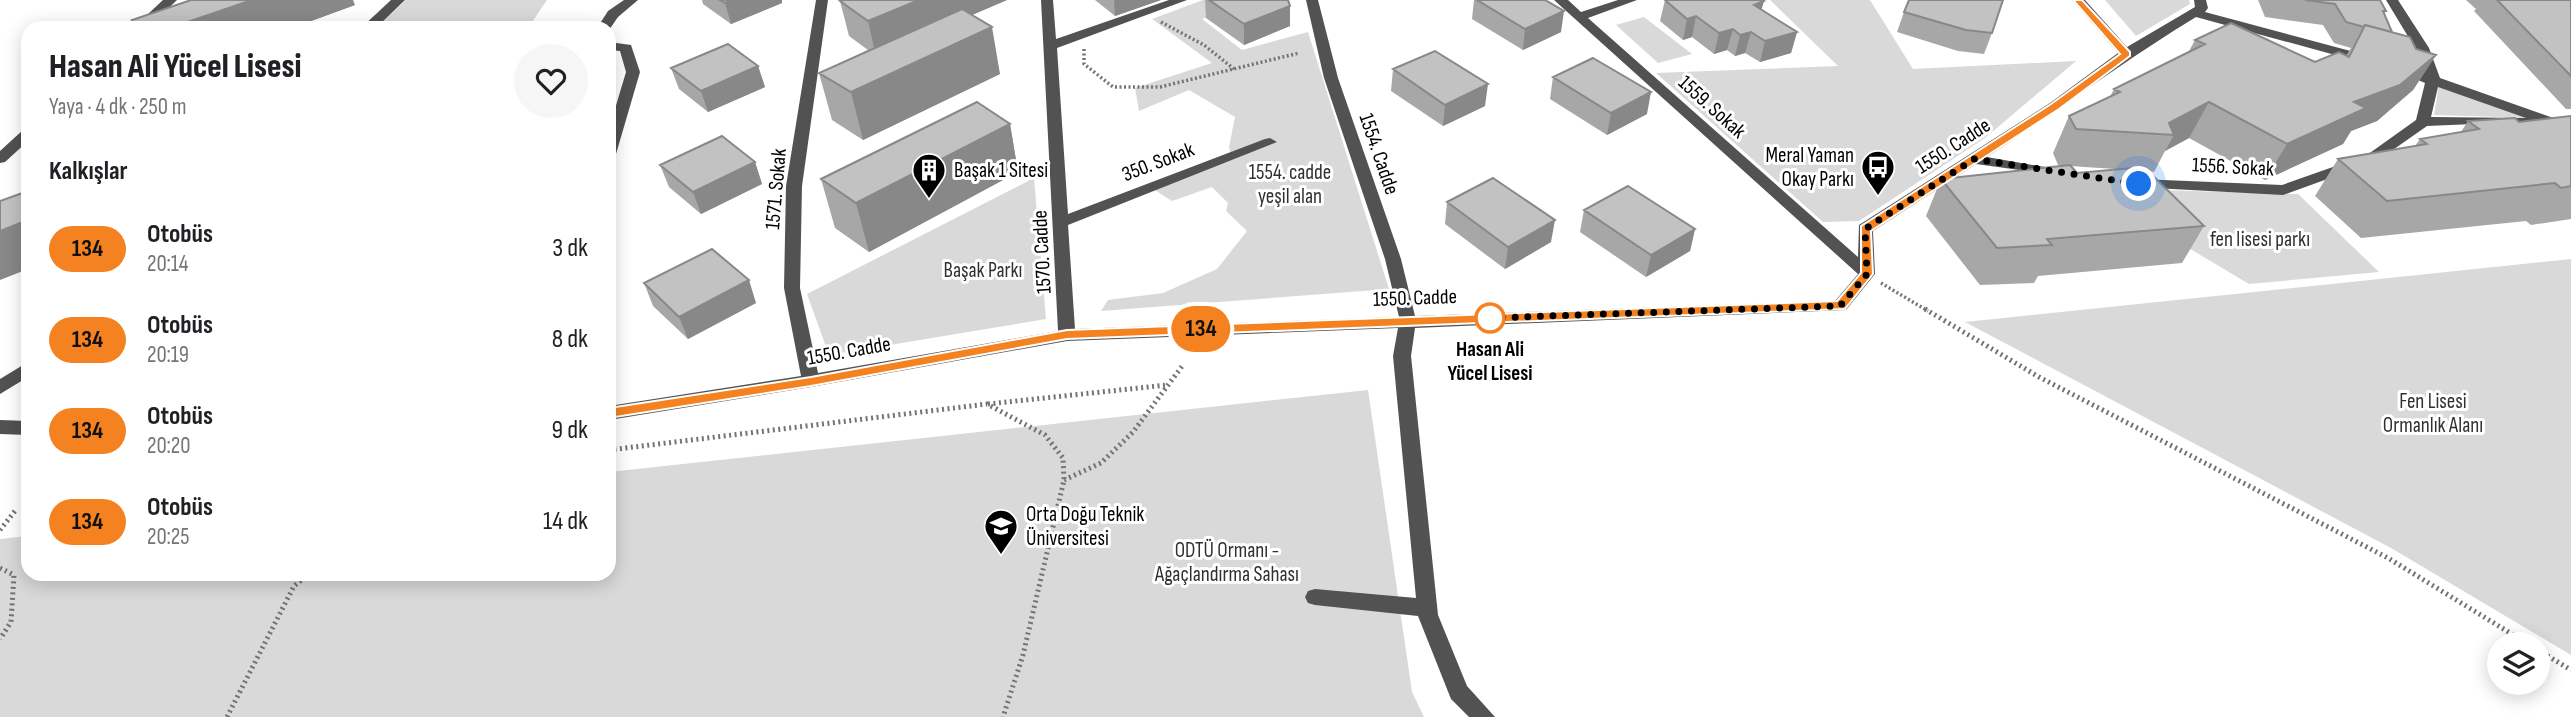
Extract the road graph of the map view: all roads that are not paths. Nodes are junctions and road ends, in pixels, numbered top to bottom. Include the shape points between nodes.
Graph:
1 (171, 0) edge
2 (399, 0) edge
3 (632, 0) edge
4 (822, 0) edge
5 (1047, 0) edge
6 (1181, 0) edge
7 (1312, 0) edge
8 (1560, 0) edge
9 (1631, 0) edge
10 (2078, 0) edge
11 (2392, 0) edge
12 (2197, 6) edge
13 (1579, 17) junction
14 (148, 21) edge
15 (376, 21) edge
16 (608, 21) edge
17 (1049, 46) junction
18 (616, 47) edge
19 (2126, 54) junction
20 (2433, 78) junction
21 (2423, 122) junction
22 (2565, 124) edge
23 (616, 130) edge
24 (21, 139) edge
25 (1270, 142) dead end
26 (0, 159) edge
27 (1974, 159) junction
28 (2077, 176) edge
29 (2128, 183) edge
30 (1061, 222) junction
31 (1867, 274) junction
32 (1408, 321) junction
33 (1067, 335) junction
34 (21, 373) edge
35 (811, 382) junction
36 (0, 388) edge
37 (616, 412) edge
38 (0, 427) edge
39 (21, 428) edge
40 (1315, 597) dead end
41 (1427, 608) junction
42 (1484, 717) edge

1 - 14 street
2 - 15 street
3 - 16 street
4 - 35 street, 1571. Sokak via 794,186 792,288
5 - 17 street, 1570. Cadde
6 - 17 street
7 - 32 street, 1554. Cadde via 1331,78 1393,259
8 - 13 street, 1559. Sokak
9 - 13 street
10 - 19 street
11 - 20 street via 2422,48
12 - 19 street, 1550. Cadde
12 - 20 street
13 - 31 street, 1559. Sokak
17 - 30 street, 1570. Cadde
18 - 23 street via 626,48 633,72
19 - 27 street, 1550. Cadde
20 - 21 street
20 - 22 street
21 - 22 street
21 - 29 street, 1556. Sokak via 2372,158 2283,190
24 - 26 street
25 - 30 street, 350. Sokak
27 - 28 street
27 - 31 street, 1550. Cadde via 1865,229
30 - 33 street, 1570. Cadde
31 - 32 street, 1550. Cadde via 1840,306
32 - 33 street, 1550. Cadde
32 - 41 street via 1402,356
33 - 35 street, 1550. Cadde
34 - 36 street
35 - 37 street, 1550. Cadde
38 - 39 street
40 - 41 street
41 - 42 street via 1459,692

